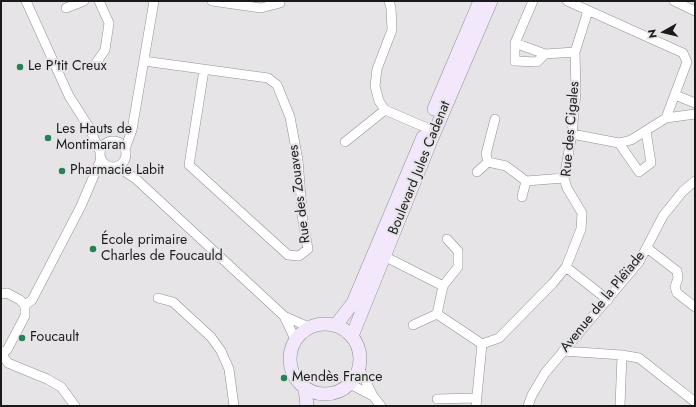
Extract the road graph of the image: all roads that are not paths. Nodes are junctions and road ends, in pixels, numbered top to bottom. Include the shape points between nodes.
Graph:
1 (26, 1) edge
2 (84, 1) edge
3 (99, 1) edge
4 (154, 1) edge
5 (212, 1) edge
6 (279, 1) edge
7 (389, 1) edge
8 (480, 1) edge
9 (490, 1) edge
10 (533, 1) edge
11 (567, 1) edge
12 (674, 1) edge
13 (66, 8) dead end
14 (588, 11) junction
15 (695, 11) edge
16 (515, 43) junction
17 (576, 52) junction
18 (545, 54) junction
19 (144, 61) junction
20 (96, 63) dead end
21 (204, 70) junction
22 (675, 95) junction
23 (695, 103) edge
24 (385, 110) junction
25 (695, 114) edge
26 (495, 118) dead end
27 (666, 118) junction
28 (427, 128) junction
29 (90, 129) junction
30 (132, 130) junction
31 (646, 131) junction
32 (572, 134) junction
33 (113, 142) junction
34 (345, 142) dead end
35 (619, 142) junction
36 (126, 152) junction
37 (101, 156) junction
38 (488, 162) junction
39 (115, 167) junction
40 (476, 172) dead end
41 (564, 178) junction
42 (136, 179) junction
43 (526, 181) junction
44 (695, 181) edge
45 (92, 182) junction
46 (522, 197) dead end
47 (447, 239) dead end
48 (647, 248) junction
49 (384, 256) junction
50 (566, 267) junction
51 (443, 286) junction
52 (1, 294) edge
53 (158, 298) dead end
54 (608, 300) junction
55 (24, 305) junction
56 (695, 307) edge
57 (437, 314) junction
58 (284, 316) junction
59 (336, 325) junction
60 (412, 325) dead end
61 (309, 327) junction
62 (352, 336) junction
63 (295, 339) junction
64 (482, 344) junction
65 (563, 351) junction
66 (1, 353) edge
67 (622, 355) junction
68 (359, 368) junction
69 (350, 384) junction
70 (305, 388) junction
71 (322, 394) junction
72 (373, 396) junction
73 (437, 399) dead end
74 (476, 402) edge
75 (695, 402) edge
76 (75, 406) edge
77 (234, 406) edge
78 (307, 406) edge
79 (311, 406) edge
80 (381, 406) edge
81 (528, 406) edge
82 (620, 406) edge

1 - 29 street via 69,96
2 - 13 street
3 - 20 street via 108,23 105,50
4 - 19 street
5 - 6 street via 261,8
7 - 24 street via 392,30 377,69 375,86
8 - 28 street, Boulevard Jules Cadenat
9 - 49 street, Boulevard Jules Cadenat
10 - 16 street
11 - 14 street
12 - 15 street
14 - 17 street, Rue des Cigales
14 - 22 street via 683,53 687,62
16 - 18 street
16 - 18 street via 515,61 537,62
17 - 18 street
17 - 32 street, Rue des Cigales
19 - 21 street, Rue des Zouaves
19 - 30 street
21 - 21 street, Rue des Zouaves via 189,165 288,255 299,256 308,249 298,160 290,117 277,85 268,78
22 - 23 street
22 - 27 street
24 - 28 street
24 - 34 street
25 - 27 street
26 - 38 street via 486,154
27 - 31 street
28 - 59 street, Boulevard Jules Cadenat via 353,302
29 - 33 street
29 - 37 street
30 - 33 street
30 - 36 street
31 - 35 street via 631,140
31 - 35 street via 651,163 639,172
32 - 35 street
32 - 41 street, Rue des Cigales
33 - 36 street
33 - 37 street via 104,144
36 - 39 street via 124,162
36 - 42 street
37 - 39 street via 107,166
37 - 45 street
38 - 40 street
38 - 43 street via 506,166
39 - 42 street
39 - 45 street via 102,173
41 - 43 street
41 - 50 street, Rue des Cigales via 582,213 581,229
42 - 58 street
43 - 46 street
44 - 48 street, Avenue de la Pléïade via 683,191 663,216
45 - 55 street via 32,300
47 - 51 street via 458,251 458,267
48 - 54 street, Avenue de la Pléïade
48 - 56 street via 677,271 677,293
49 - 51 street
49 - 62 street, Boulevard Jules Cadenat
50 - 54 street
50 - 64 street, Rue des Cigales via 499,338
51 - 57 street
52 - 55 street via 7,293
53 - 77 street via 173,302 211,337 221,351 228,369
54 - 65 street, Avenue de la Pléïade
55 - 66 street via 24,316 7,350
57 - 60 street
57 - 64 street
58 - 61 street
58 - 63 street
59 - 61 street via 318,324
59 - 62 street
61 - 63 street
62 - 68 street via 358,346
63 - 70 street via 289,356 290,366 293,374
64 - 74 street
65 - 67 street
65 - 81 street, Avenue de la Pléïade via 545,373
66 - 76 street via 8,363 47,378 61,387
67 - 75 street via 639,358
67 - 82 street
68 - 69 street
68 - 72 street
69 - 71 street via 341,390
69 - 72 street
70 - 71 street
70 - 78 street
71 - 79 street
72 - 80 street
73 - 74 street

